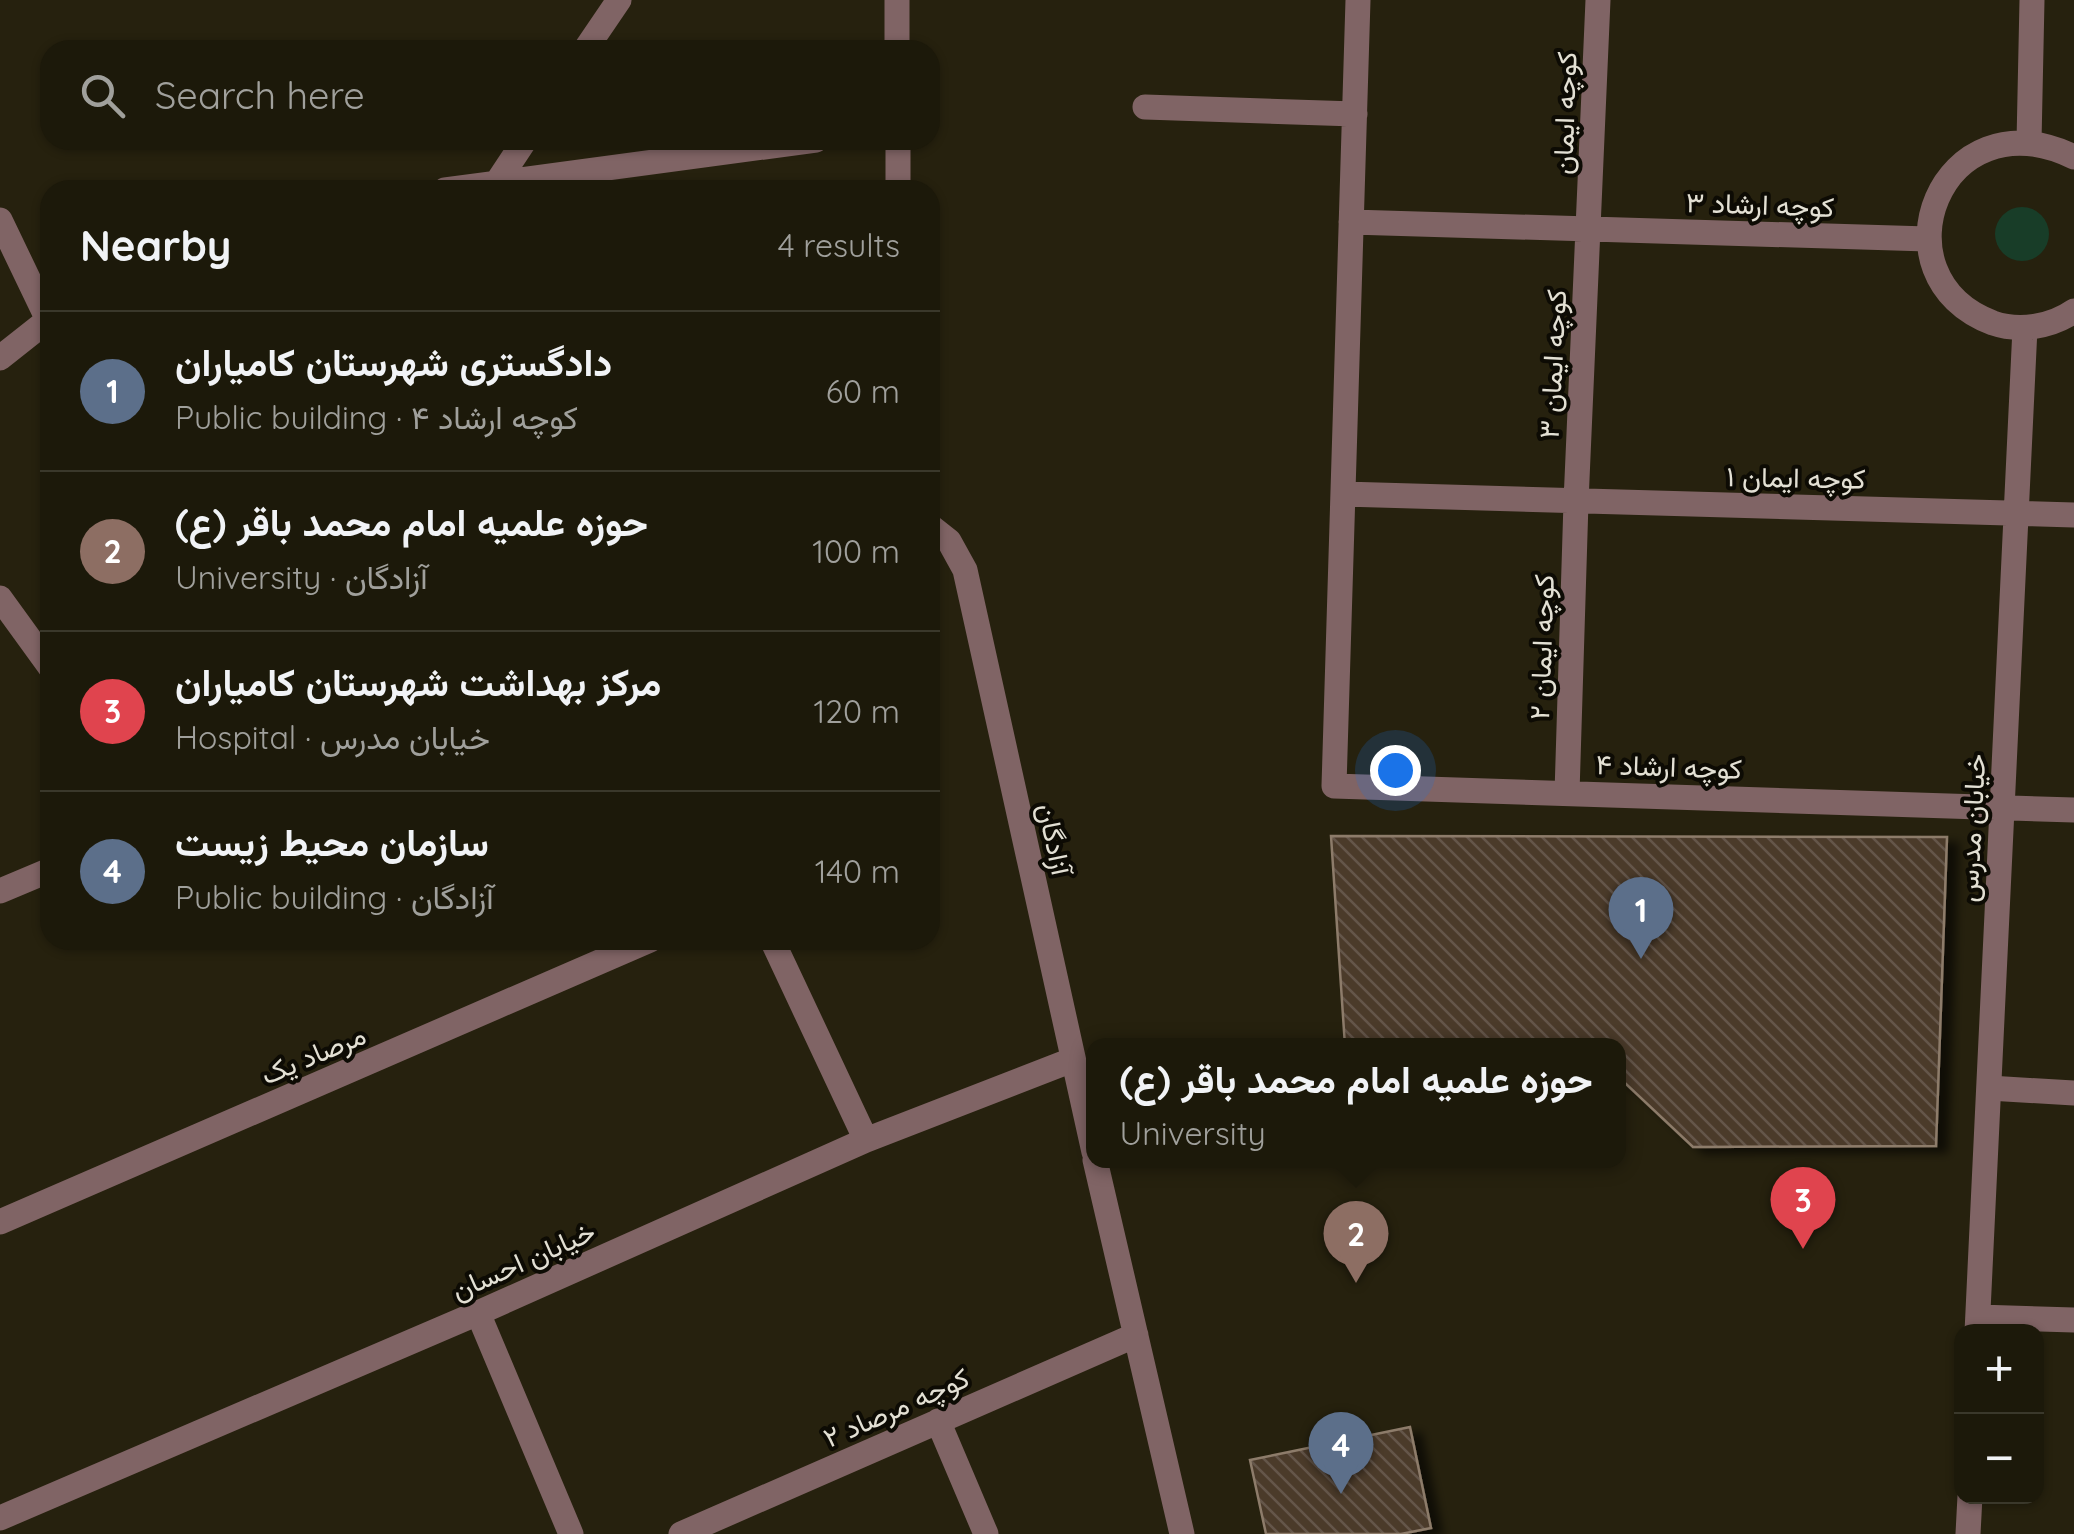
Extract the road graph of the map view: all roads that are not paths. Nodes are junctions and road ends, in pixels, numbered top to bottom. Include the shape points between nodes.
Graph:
1 (619, 0) edge
2 (897, 0) edge
3 (1358, 0) edge
4 (1598, 0) edge
5 (2032, 0) edge
6 (593, 40) edge
7 (897, 40) edge
8 (1145, 107) dead end
9 (1355, 114) junction
10 (2029, 142) junction
11 (518, 150) edge
12 (747, 150) edge
13 (898, 150) edge
14 (2074, 157) edge
15 (498, 180) edge
16 (541, 180) edge
17 (898, 180) edge
18 (0, 220) edge
19 (1351, 222) junction
20 (1589, 228) junction
21 (1928, 239) junction
22 (40, 303) edge
23 (2074, 311) edge
24 (2024, 328) junction
25 (40, 329) edge
26 (0, 358) edge
27 (1343, 494) junction
28 (1576, 502) junction
29 (2016, 512) junction
30 (2074, 515) edge
31 (940, 534) edge
32 (0, 598) edge
33 (40, 654) edge
34 (1567, 793) junction
35 (2002, 806) junction
36 (2074, 810) edge
37 (40, 874) edge
38 (0, 891) edge
39 (627, 950) edge
40 (777, 950) edge
41 (1072, 1060) junction
42 (1989, 1088) junction
43 (2074, 1093) edge
44 (1086, 1119) edge
45 (866, 1140) junction
46 (1097, 1168) edge
47 (0, 1222) edge
48 (478, 1313) junction
49 (2074, 1320) edge
50 (1978, 1324) edge
51 (1136, 1335) junction
52 (938, 1421) junction
53 (1970, 1504) edge
54 (0, 1518) edge
55 (571, 1534) edge
56 (681, 1534) edge
57 (986, 1534) edge
58 (1182, 1534) edge
59 (1968, 1534) edge

1 - 6 street
2 - 7 street
3 - 9 street
4 - 20 street, کوچه ایمان
5 - 10 street
8 - 9 street
9 - 19 street
10 - 14 street
10 - 21 street via 1978,153 1957,168 1940,189
11 - 15 street
12 - 16 street
13 - 17 street
18 - 22 street
19 - 20 street, کوچه ارشاد ۳
19 - 27 street
20 - 21 street, کوچه ارشاد ۳
20 - 28 street, کوچه ایمان ۳
21 - 24 street via 1943,285 1958,303 2000,326
23 - 24 street
24 - 29 street, خیابان مدرس
25 - 26 street
27 - 28 street, کوچه ایمان ۱
27 - 34 street, کوچه ارشاد ۴ via 1334,786
28 - 29 street, کوچه ایمان ۱
28 - 34 street, کوچه ایمان ۲
29 - 30 street, کوچه ایمان ۱
29 - 35 street, خیابان مدرس
31 - 41 street, آزادگان via 966,570
32 - 33 street
34 - 35 street, کوچه ارشاد ۴
35 - 36 street, کوچه ارشاد ۴
35 - 42 street, خیابان مدرس
37 - 38 street
39 - 47 street, مرصاد یک
40 - 45 street
41 - 44 street, آزادگان
41 - 45 street, خیابان احسان
42 - 43 street
42 - 50 street, خیابان مدرس
45 - 48 street, خیابان احسان
46 - 51 street
48 - 54 street, خیابان احسان
48 - 55 street
49 - 50 street
51 - 52 street, کوچه مرصاد ۲
51 - 58 street
52 - 56 street, کوچه مرصاد ۲
52 - 57 street
53 - 59 street

